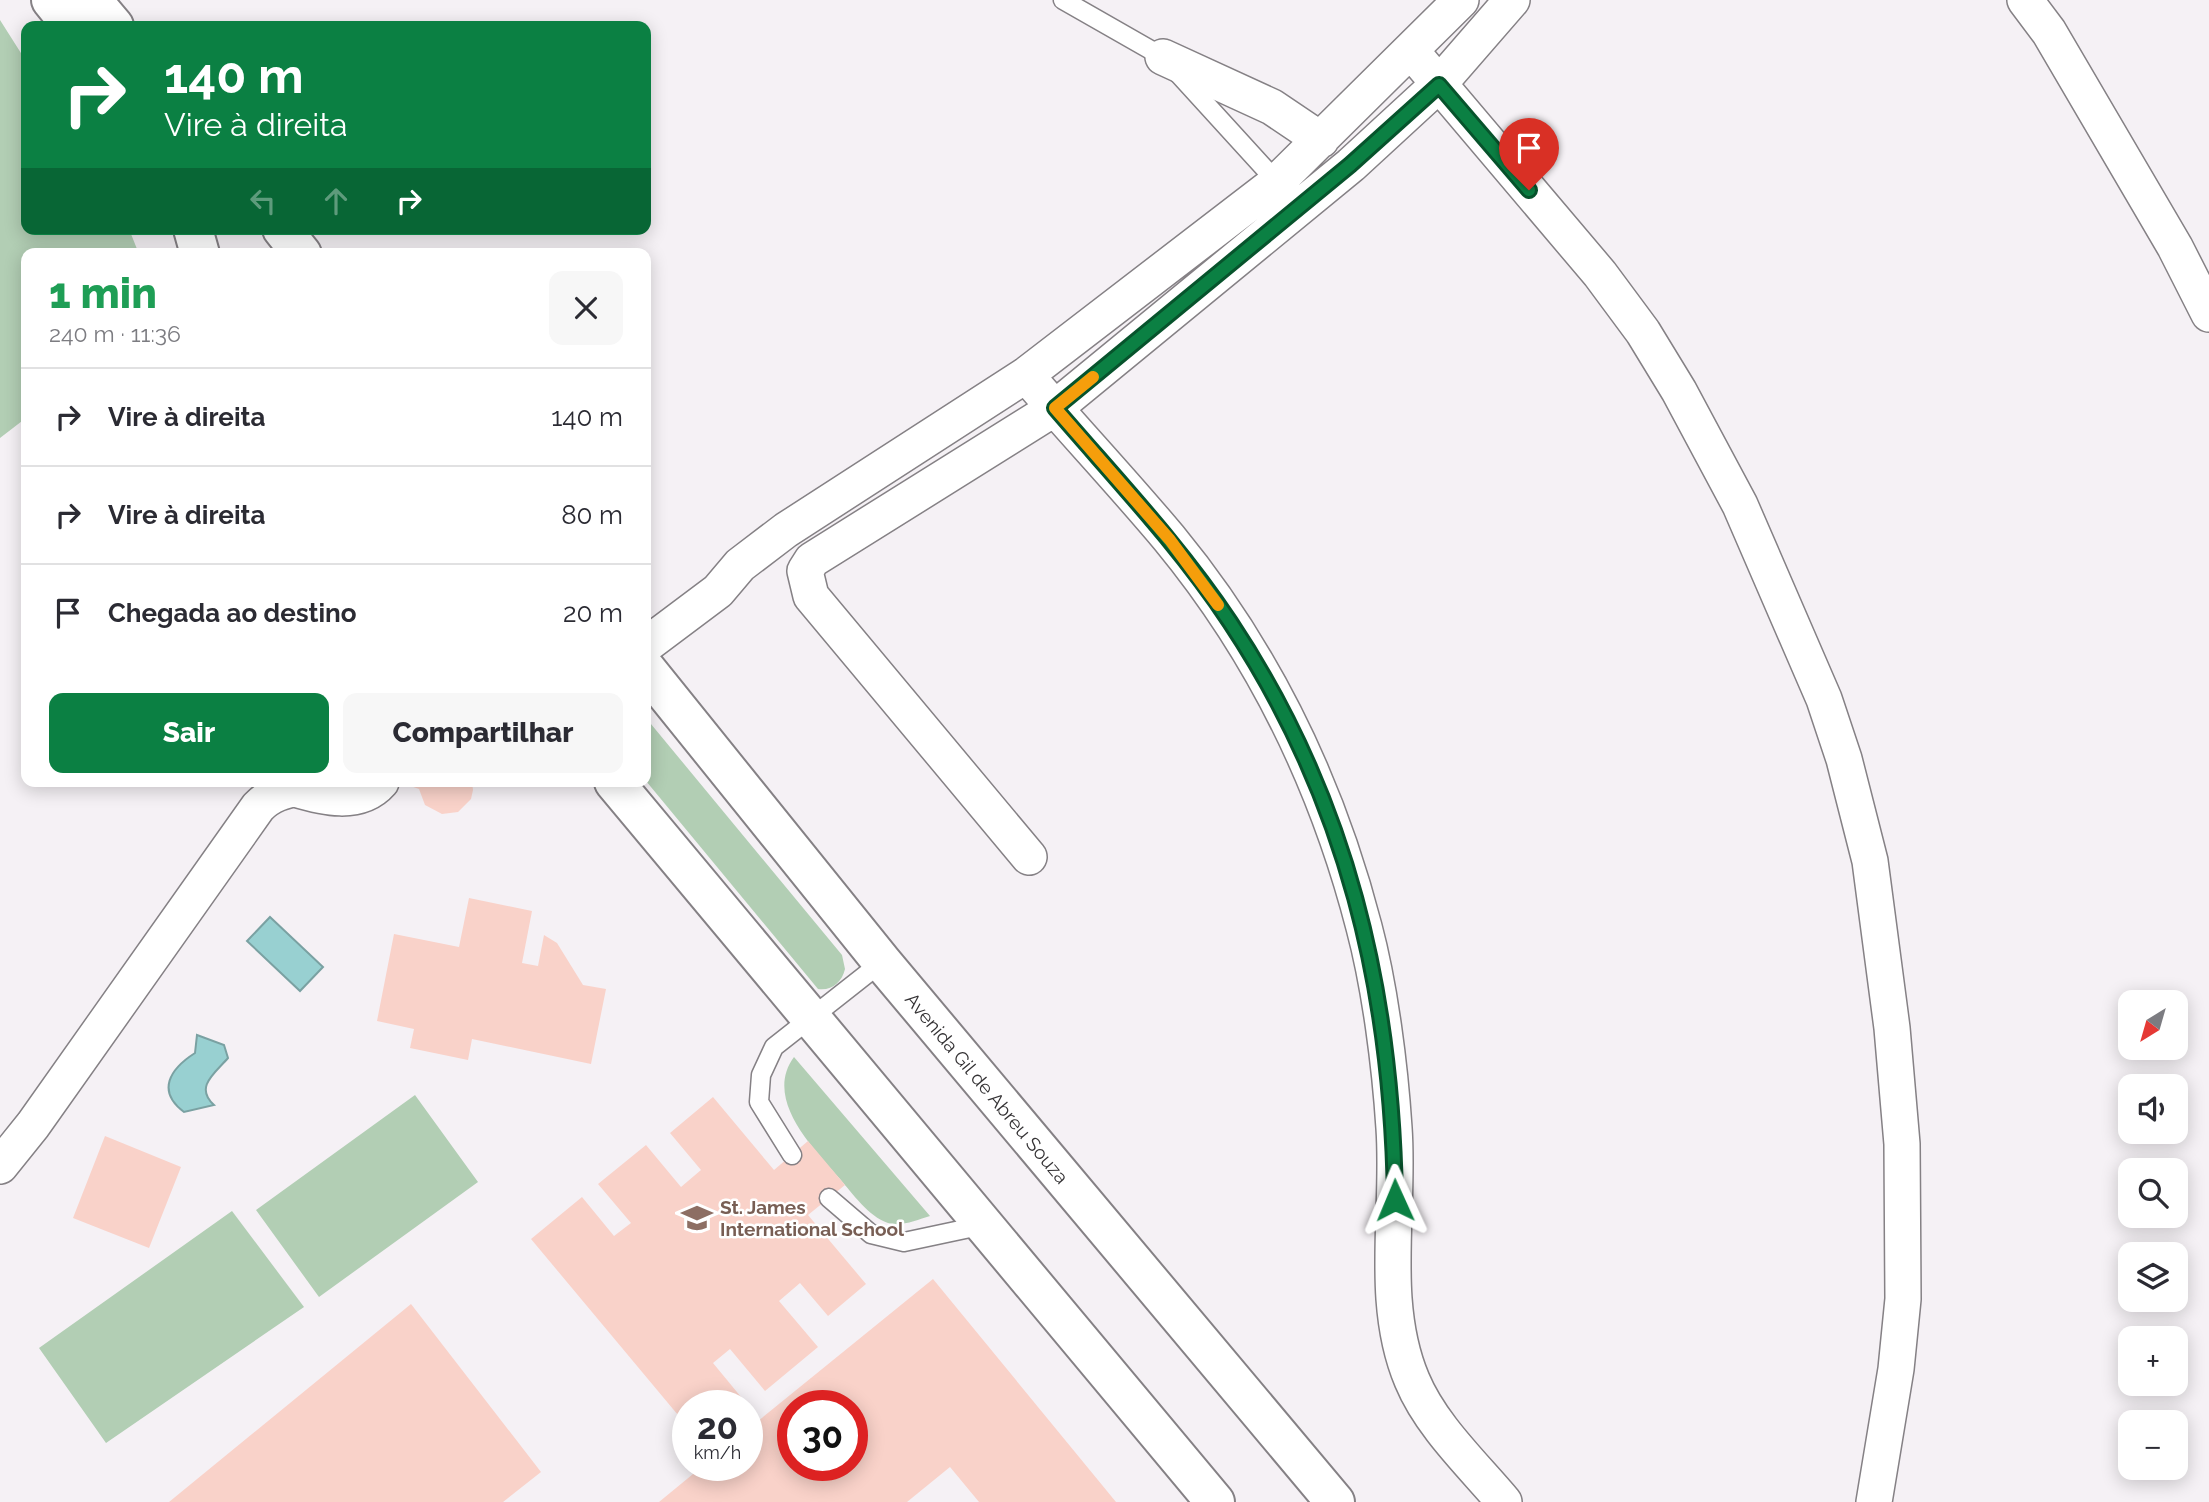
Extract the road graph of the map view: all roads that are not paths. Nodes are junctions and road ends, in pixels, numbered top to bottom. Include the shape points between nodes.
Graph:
1 (51, 0) edge
2 (92, 0) edge
3 (1063, 0) edge
4 (1461, 0) edge
5 (1512, 0) edge
6 (2025, 0) edge
7 (68, 21) edge
8 (110, 21) edge
9 (1412, 52) junction
10 (1163, 57) junction
11 (1439, 85) junction
12 (1321, 140) junction
13 (1277, 183) junction
14 (2209, 313) edge
15 (1026, 375) junction
16 (1055, 408) junction
17 (651, 641) edge
18 (651, 675) edge
19 (295, 787) edge
20 (307, 787) edge
21 (375, 787) edge
22 (618, 787) edge
23 (1029, 857) dead end
24 (882, 962) junction
25 (811, 1018) junction
26 (792, 1155) dead end
27 (0, 1166) edge
28 (829, 1198) dead end
29 (984, 1225) junction
30 (1215, 1502) edge
31 (1335, 1502) edge
32 (1504, 1502) edge
33 (1874, 1502) edge

1 - 7 street
2 - 8 street
3 - 10 lane
4 - 9 street
5 - 11 street
6 - 14 street via 2112,139
9 - 11 street
9 - 12 street
10 - 12 street via 1272,107
10 - 13 lane
11 - 16 street via 1350,165
11 - 33 street via 1600,274 1679,391 1740,505 1824,699 1844,759 1870,861 1902,1144 1903,1299
12 - 13 street
13 - 15 street
15 - 16 street
15 - 17 street via 786,530 740,565 718,591
16 - 23 street via 812,559 805,572 811,596
16 - 32 street via 1170,540 1229,621 1277,697 1314,774 1341,841 1366,931 1378,999 1394,1127 1393,1269 1400,1341 1412,1381 1432,1416
18 - 24 street, Avenida Gil de Abreu Souza
19 - 27 street via 268,797 258,807
20 - 21 street via 320,797 339,798
22 - 25 street
24 - 25 lane
24 - 31 street, Avenida Gil de Abreu Souza
25 - 26 lane via 774,1047 761,1076 759,1102
25 - 29 street
28 - 29 lane via 872,1234 904,1242
29 - 30 street

